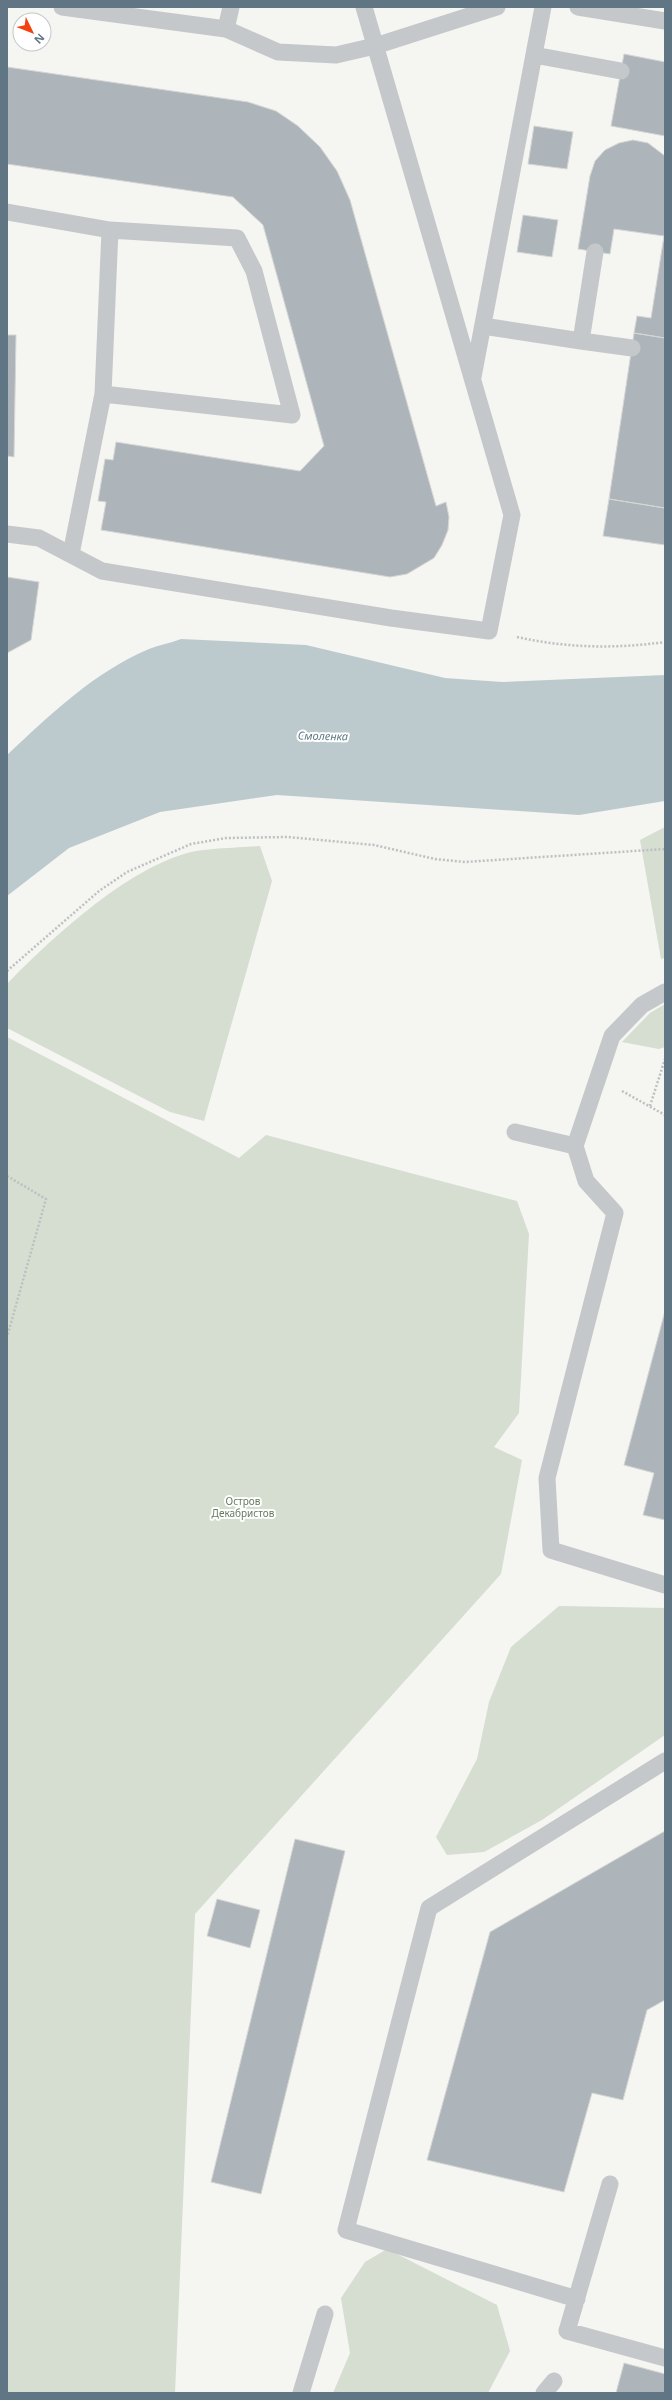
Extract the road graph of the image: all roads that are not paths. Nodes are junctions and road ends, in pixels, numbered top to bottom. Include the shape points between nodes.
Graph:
1 (62, 7) edge
2 (231, 7) edge
3 (364, 7) edge
4 (497, 7) edge
5 (543, 7) edge
6 (578, 7) edge
7 (665, 21) edge
8 (226, 29) junction
9 (375, 46) junction
10 (534, 55) junction
11 (621, 71) dead end
12 (7, 212) edge
13 (110, 230) junction
14 (595, 252) dead end
15 (483, 326) junction
16 (581, 341) junction
17 (632, 348) dead end
18 (472, 380) junction
19 (103, 394) junction
20 (7, 534) edge
21 (71, 554) junction
22 (665, 992) edge
23 (515, 1132) dead end
24 (575, 1146) junction
25 (665, 1585) edge
26 (665, 1761) edge
27 (610, 2184) dead end
28 (577, 2299) junction
29 (325, 2314) dead end
30 (665, 2358) edge
31 (300, 2393) edge

1 - 8 lane
2 - 8 lane
3 - 9 lane
4 - 9 lane
5 - 10 lane
6 - 7 lane
8 - 9 lane via 278,52 336,55
9 - 18 lane
10 - 11 lane
10 - 15 lane
12 - 13 lane
13 - 19 lane
13 - 19 lane via 237,238 254,271 292,415
14 - 16 lane
15 - 16 lane
15 - 18 lane
16 - 17 lane
18 - 21 lane via 512,515 489,630 391,618 102,571
19 - 21 lane
20 - 21 lane via 39,538
22 - 24 lane via 642,1005 612,1036
23 - 24 lane
24 - 25 lane via 586,1181 615,1213 547,1478 551,1550
26 - 28 lane via 429,1908 346,2230
27 - 28 lane
28 - 30 lane via 568,2331
29 - 31 lane

